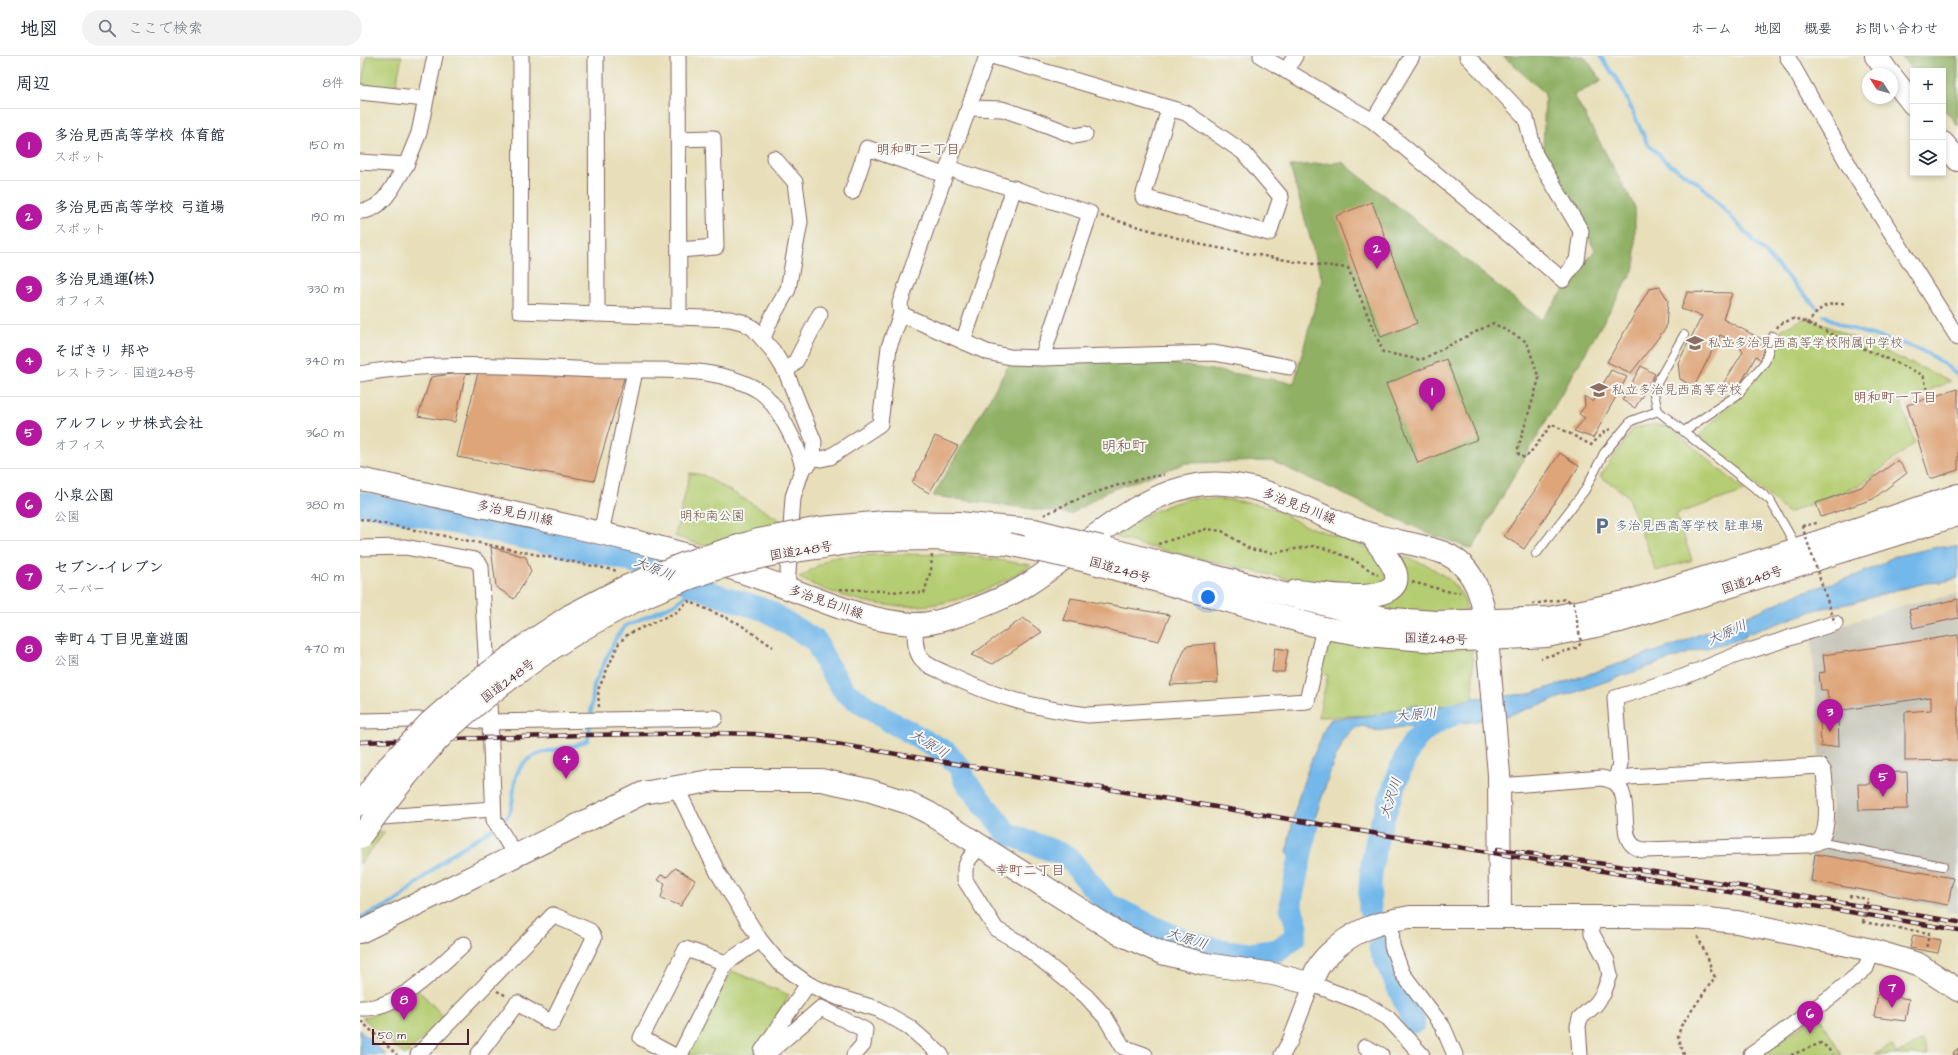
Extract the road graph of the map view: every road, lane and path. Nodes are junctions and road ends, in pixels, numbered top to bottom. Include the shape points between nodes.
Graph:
1 (435, 56) edge
2 (520, 56) edge
3 (596, 56) edge
4 (678, 56) edge
5 (987, 56) edge
6 (992, 56) edge
7 (1261, 56) edge
8 (1295, 56) edge
9 (1412, 56) edge
10 (1467, 56) edge
11 (1787, 56) edge
12 (1876, 56) edge
13 (1885, 68) edge
14 (1286, 71) junction
15 (1898, 85) edge
16 (360, 92) edge
17 (425, 99) junction
18 (1910, 100) edge
19 (969, 108) junction
20 (1169, 109) junction
21 (1373, 121) junction
22 (1085, 134) dead end
23 (678, 139) junction
24 (1946, 146) edge
25 (774, 158) dead end
26 (1958, 160) edge
27 (360, 162) edge
28 (406, 165) junction
29 (946, 172) junction
30 (1014, 188) junction
31 (852, 192) dead end
32 (360, 211) edge
33 (1090, 213) junction
34 (679, 250) junction
35 (1848, 303) dead end
36 (597, 314) junction
37 (820, 314) dead end
38 (901, 314) junction
39 (679, 317) junction
40 (1807, 324) junction
41 (1684, 335) dead end
42 (1773, 336) joint
43 (763, 338) junction
44 (1958, 338) edge
45 (963, 342) junction
46 (1042, 358) junction
47 (1289, 367) dead end
48 (636, 371) junction
49 (786, 372) junction
50 (360, 374) edge
51 (1930, 398) dead end
52 (1658, 411) junction
53 (1631, 421) junction
54 (1684, 431) junction
55 (808, 462) junction
56 (1168, 475) dead end
57 (360, 479) edge
58 (1958, 495) edge
59 (1958, 515) edge
60 (360, 519) edge
61 (1822, 522) dead end
62 (1036, 524) junction
63 (601, 532) junction
64 (1372, 535) junction
65 (822, 538) junction
66 (933, 539) junction
67 (1158, 544) dead end
68 (360, 548) edge
69 (1798, 549) junction
70 (1094, 554) junction
71 (1536, 554) dead end
72 (621, 572) dead end
73 (1396, 578) junction
74 (1259, 587) junction
75 (786, 588) junction
76 (1478, 592) junction
77 (682, 598) dead end
78 (688, 601) junction
79 (823, 602) junction
80 (1532, 604) dead end
81 (1835, 623) joint
82 (916, 624) junction
83 (1324, 628) junction
84 (1487, 629) junction
85 (773, 647) dead end
86 (1541, 658) dead end
87 (715, 718) dead end
88 (599, 719) junction
89 (360, 721) edge
90 (490, 722) junction
91 (1499, 780) junction
92 (1615, 782) junction
93 (676, 787) junction
94 (360, 804) edge
95 (493, 809) junction
96 (360, 818) edge
97 (360, 837) edge
98 (1818, 842) junction
99 (980, 846) junction
100 (516, 856) junction
101 (1944, 866) dead end
102 (1849, 896) dead end
103 (1500, 916) junction
104 (1591, 917) junction
105 (1697, 918) junction
106 (1390, 920) junction
107 (360, 932) edge
108 (760, 940) junction
109 (464, 944) dead end
110 (1872, 950) junction
111 (726, 963) junction
112 (1918, 964) junction
113 (486, 984) junction
114 (808, 984) junction
115 (1312, 984) junction
116 (1958, 990) edge
117 (517, 1003) junction
118 (360, 1008) edge
119 (360, 1019) edge
120 (396, 1055) edge
121 (418, 1055) edge
122 (478, 1055) edge
123 (673, 1055) edge
124 (680, 1055) edge
125 (759, 1055) edge
126 (766, 1055) edge
127 (854, 1055) edge
128 (941, 1055) edge
129 (1146, 1055) edge
130 (1282, 1055) edge
131 (1422, 1055) edge
132 (1455, 1055) edge
133 (1580, 1055) edge
134 (1684, 1055) edge
135 (1751, 1055) edge
136 (1791, 1055) edge
137 (1832, 1055) edge

1 - 17 street
2 - 36 street via 520,311
3 - 36 street
4 - 23 street
5 - 19 street
6 - 20 street
7 - 14 street
8 - 14 street
9 - 21 street
10 - 21 street via 1526,118 1535,154 1581,231 1577,260 1563,280
11 - 44 street via 1851,169
12 - 13 main road
14 - 21 street
15 - 18 main road
16 - 17 street
17 - 28 street via 419,133
19 - 22 street via 1002,109 1075,136
19 - 29 street
20 - 20 street via 1143,197 1269,233 1280,197 1243,152 1186,113
23 - 34 street
23 - 34 street via 713,138 716,247
24 - 26 main road
25 - 43 street via 795,182 800,222 788,289
27 - 28 street
28 - 32 street via 384,199 374,208
29 - 30 street
29 - 31 street via 867,148
29 - 38 street via 900,303
30 - 33 street
30 - 45 street
33 - 46 street
33 - 53 path via 1202,245 1297,262 1348,268 1383,352 1421,360 1493,323 1527,342 1539,379 1518,448 1519,455 1525,458 1552,424 1591,445 1604,432
34 - 39 street
35 - 40 path via 1828,304
36 - 39 street
37 - 49 street via 796,361
38 - 45 street
38 - 55 street via 889,347 880,424 830,457
39 - 43 street via 730,319 753,328
40 - 42 path via 1796,318 1779,324
40 - 51 path via 1923,375
41 - 52 lane via 1653,390
42 - 54 lane via 1765,362 1737,395
43 - 49 street
45 - 46 street via 987,352 1010,357
46 - 47 street via 1214,353
48 - 50 street via 511,366 381,370
48 - 55 street via 690,372 720,376 757,389 768,398
48 - 63 street
49 - 55 street via 814,442
52 - 53 lane
52 - 54 lane
53 - 71 lane via 1604,453 1586,490
54 - 69 lane via 1770,500
55 - 75 street via 793,497
56 - 62 path via 1133,481 1060,506
57 - 63 main road, 多治見白川線
58 - 69 main road, 国道248号
59 - 84 main road, 国道248号 via 1620,621 1547,636
60 - 72 path
61 - 81 path, bridge via 1802,526
62 - 65 main road, 国道248号 via 885,522
62 - 70 main road, 国道248号, bridge
63 - 75 main road, 多治見白川線 via 717,564
64 - 73 main road via 1392,564
64 - 76 main road, 多治見白川線 via 1444,553 1468,571
64 - 82 main road, 多治見白川線 via 1267,492 1233,484 1203,484 1146,503 1024,587 987,605 952,617
65 - 66 main road, 国道248号
65 - 94 main road, 国道248号, bridge via 758,540 688,562 623,588 571,615 470,687 429,723 387,768
65 - 97 main road, 国道248号, bridge via 662,588 596,621 531,663 482,700 439,739 398,786
66 - 70 main road, 国道248号, bridge
66 - 79 path via 931,570 924,593 831,589
67 - 73 path via 1206,529 1222,531 1250,549 1273,553 1312,546 1352,559 1374,574
68 - 90 street via 425,549 475,560 481,566
69 - 84 main road, 国道248号 via 1630,601
70 - 74 main road, 国道248号
70 - 83 main road, 国道248号
73 - 74 main road via 1390,590 1380,595 1360,596
73 - 76 path via 1451,592
74 - 84 main road, 国道248号 via 1350,611 1392,619
75 - 79 main road, 多治見白川線
76 - 84 main road, 多治見白川線
77 - 78 path
78 - 85 path via 738,623
78 - 88 path via 677,612 628,634 619,643 598,690
79 - 82 main road, 多治見白川線 via 866,616
80 - 86 path, bridge via 1566,599 1574,604 1581,643 1577,648
81 - 92 street via 1734,656 1683,677 1615,698 1620,764
82 - 83 street via 914,640 920,657 929,664 1002,698 1057,712 1088,715 1307,701
83 - 84 main road, 国道248号 via 1366,635 1437,641
84 - 91 main road, 多治見白川線
87 - 88 street
88 - 90 street
89 - 90 street via 465,718
90 - 95 street
91 - 92 street via 1602,778
91 - 103 main road, 多治見白川線
92 - 98 street via 1624,801 1628,839 1633,846 1643,850 1809,845
92 - 98 street via 1629,777 1820,766 1824,772 1827,824
93 - 99 main road via 715,780 821,780 868,790 909,803
93 - 100 main road via 643,793
93 - 108 street via 718,873
95 - 96 street
95 - 100 street via 494,820
98 - 101 lane
99 - 115 main road via 1116,932 1162,953
99 - 129 street via 969,858 965,868 965,880 996,929 1022,944 1086,996 1105,1017 1123,1047
100 - 107 main road
102 - 112 path, bridge via 1868,899 1863,922 1929,933 1925,951
103 - 104 main road
103 - 106 main road via 1410,917
104 - 105 main road
104 - 133 street via 1592,934 1607,961 1610,975 1603,994 1580,1018
105 - 110 main road via 1737,922
105 - 134 path via 1696,933 1715,977 1681,1026 1678,1036
106 - 115 main road via 1361,930 1342,941 1313,973
106 - 132 street via 1392,946 1402,973 1442,1027
108 - 111 street
108 - 114 street via 779,963
109 - 118 street via 416,985 389,1003
110 - 112 main road
110 - 135 street via 1866,968
111 - 123 street via 686,949 640,1038
111 - 124 street
112 - 116 main road
113 - 117 path
113 - 117 street via 554,915 590,931 594,938 552,1023
113 - 121 street
114 - 125 street
114 - 128 street via 837,997 878,1009 909,1027
115 - 130 street
115 - 131 street via 1363,1003 1388,1018
117 - 122 street
119 - 120 path
126 - 127 street via 821,1008 865,1030 863,1045
136 - 137 path via 1821,1043

